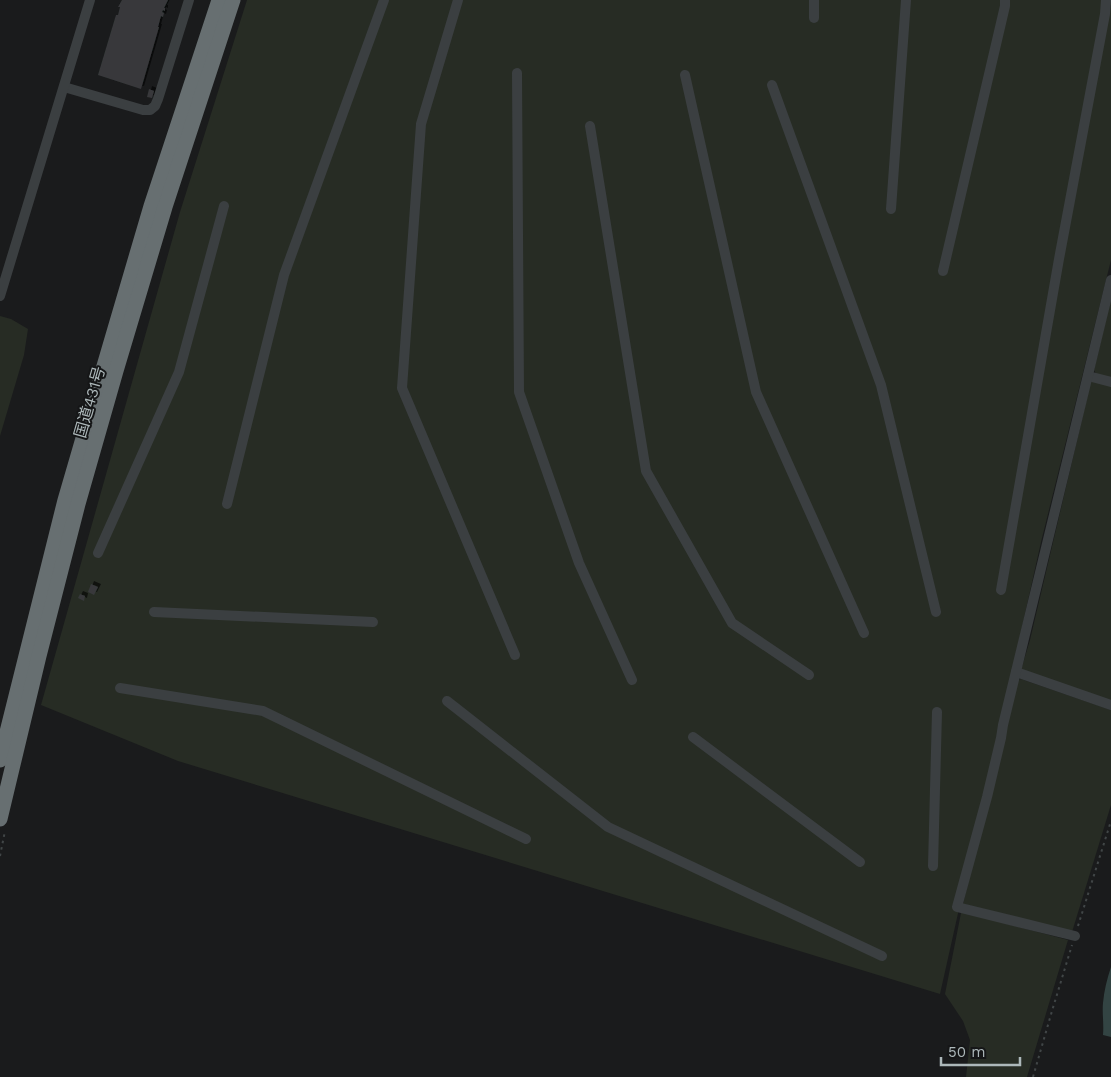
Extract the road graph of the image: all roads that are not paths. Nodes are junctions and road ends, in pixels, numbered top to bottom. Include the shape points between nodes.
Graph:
1 (90, 0) edge
2 (189, 0) edge
3 (219, 0) edge
4 (233, 0) edge
5 (384, 0) edge
6 (458, 0) edge
7 (814, 0) edge
8 (906, 0) edge
9 (1005, 0) edge
10 (1106, 0) edge
11 (814, 18) dead end
12 (517, 73) dead end
13 (685, 75) dead end
14 (772, 85) dead end
15 (64, 87) junction
16 (590, 126) dead end
17 (224, 206) dead end
18 (891, 209) dead end
19 (943, 271) dead end
20 (1111, 280) edge
21 (0, 296) edge
22 (1088, 376) junction
23 (1111, 382) edge
24 (227, 504) dead end
25 (98, 553) dead end
26 (1001, 590) dead end
27 (154, 612) dead end
28 (936, 612) dead end
29 (373, 622) dead end
30 (864, 633) dead end
31 (514, 655) dead end
32 (1016, 672) junction
33 (809, 674) dead end
34 (632, 680) dead end
35 (120, 688) dead end
36 (448, 701) dead end
37 (1111, 705) edge
38 (937, 712) dead end
39 (693, 737) dead end
40 (0, 760) edge
41 (0, 820) edge
42 (526, 839) dead end
43 (860, 862) dead end
44 (933, 866) dead end
45 (1075, 936) road end
46 (882, 956) dead end

1 - 15 street
2 - 15 street via 158,99 150,110
3 - 40 highway, 国道431号 via 151,206 101,376 63,510
4 - 41 highway, 国道431号 via 165,207 78,504
5 - 24 street via 284,275
6 - 31 street via 421,124 402,388
7 - 11 street
8 - 18 street
9 - 19 street
10 - 26 street
12 - 34 street via 519,392 579,563
13 - 30 street via 756,392
14 - 28 street via 881,385
15 - 21 street
16 - 33 street via 646,471 732,623
17 - 25 street via 179,372
20 - 22 street
22 - 23 street
22 - 32 street
27 - 29 street
32 - 37 street
32 - 45 street via 957,907
35 - 42 street via 263,711
36 - 46 street via 608,826
38 - 44 street
39 - 43 street

